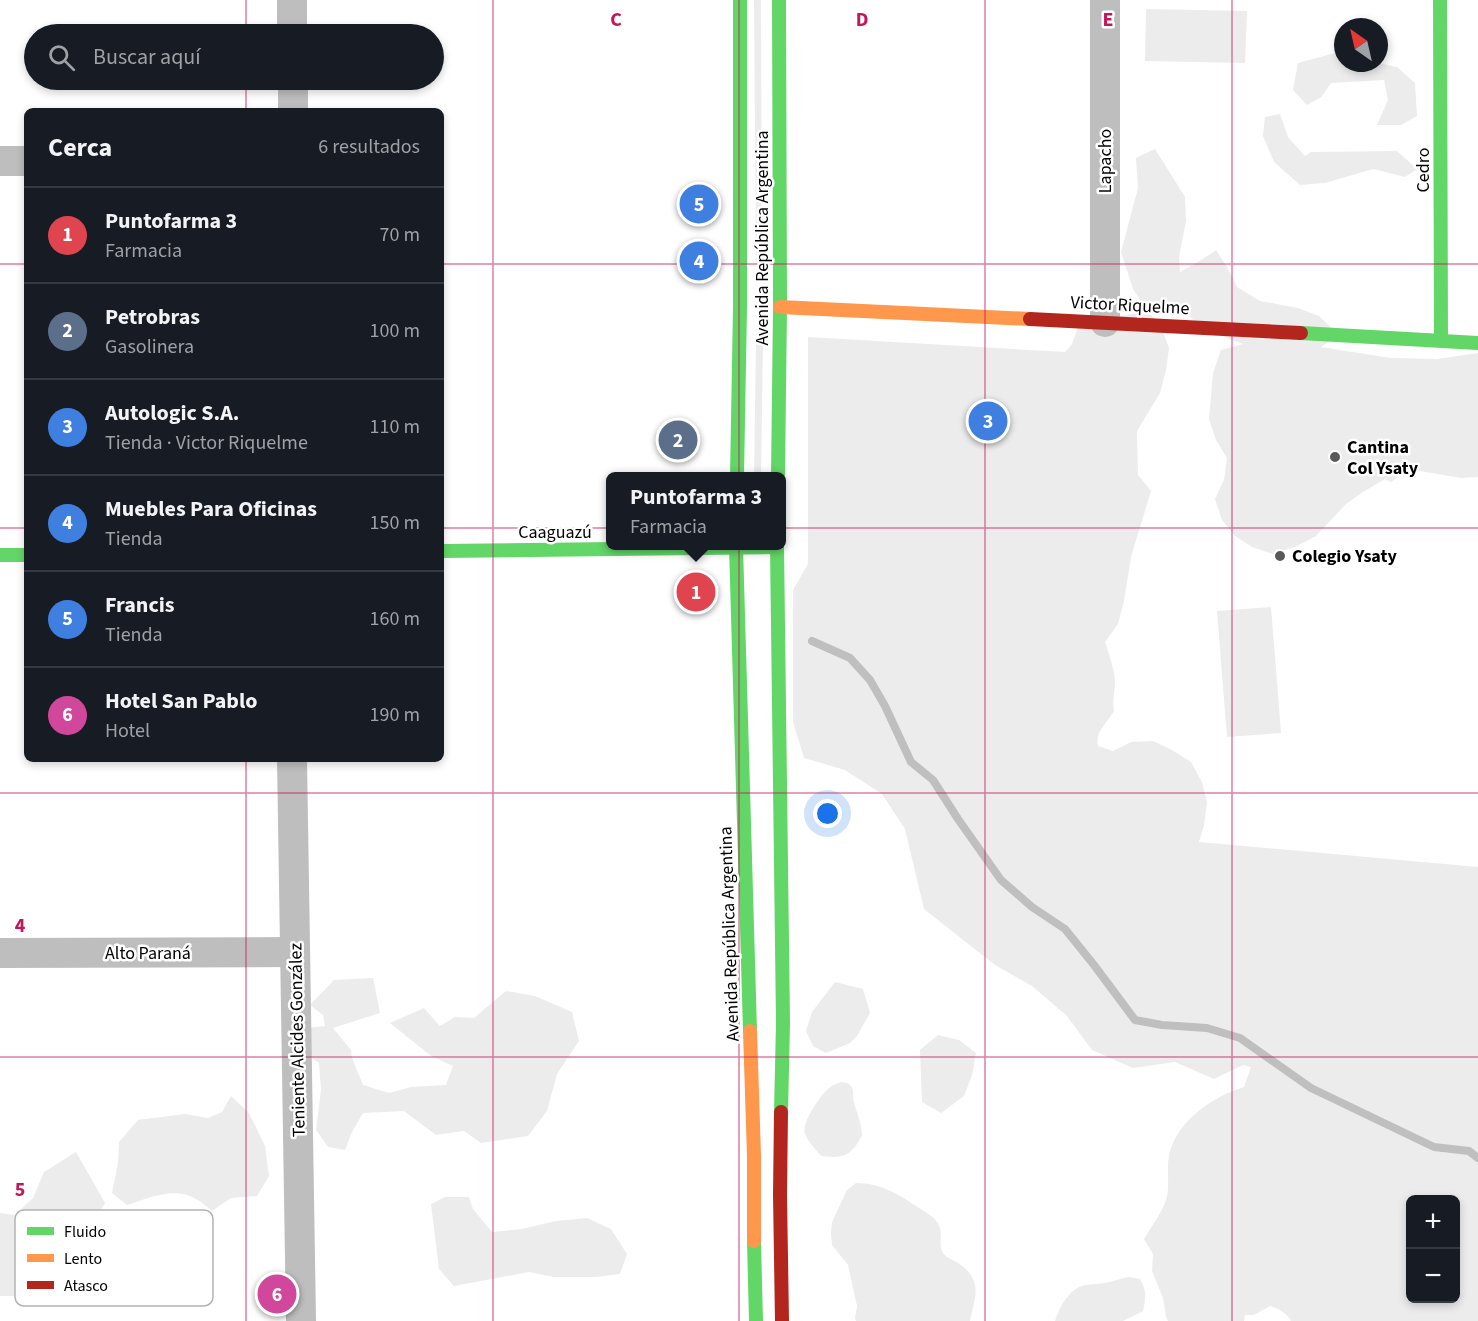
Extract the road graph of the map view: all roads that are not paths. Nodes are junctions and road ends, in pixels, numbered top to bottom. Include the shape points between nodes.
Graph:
1 (292, 0) edge
2 (740, 0) edge
3 (779, 0) edge
4 (1105, 0) edge
5 (1440, 0) edge
6 (292, 24) edge
7 (292, 90) edge
8 (293, 108) edge
9 (0, 161) edge
10 (24, 161) edge
11 (780, 307) junction
12 (1105, 321) junction
13 (1441, 340) junction
14 (1478, 343) edge
15 (737, 472) edge
16 (778, 472) edge
17 (606, 550) edge
18 (735, 550) edge
19 (777, 550) edge
20 (444, 551) edge
21 (0, 555) edge
22 (24, 555) edge
23 (292, 762) edge
24 (295, 952) junction
25 (0, 953) edge
26 (301, 1321) edge
27 (756, 1321) edge
28 (782, 1321) edge

1 - 6 street
2 - 15 main road, Avenida República Argentina
3 - 11 main road, Avenida República Argentina
4 - 12 street, Lapacho
5 - 13 main road, Cedro
7 - 8 street
9 - 10 street
11 - 12 main road, Victor Riquelme
11 - 16 main road, Avenida República Argentina
12 - 13 main road, Victor Riquelme
13 - 14 main road, Victor Riquelme
17 - 20 main road, Caaguazú
18 - 27 main road, Avenida República Argentina
19 - 28 main road
21 - 22 main road
23 - 24 street, Teniente Alcides González
24 - 25 street, Alto Paraná
24 - 26 street, Teniente Alcides González

